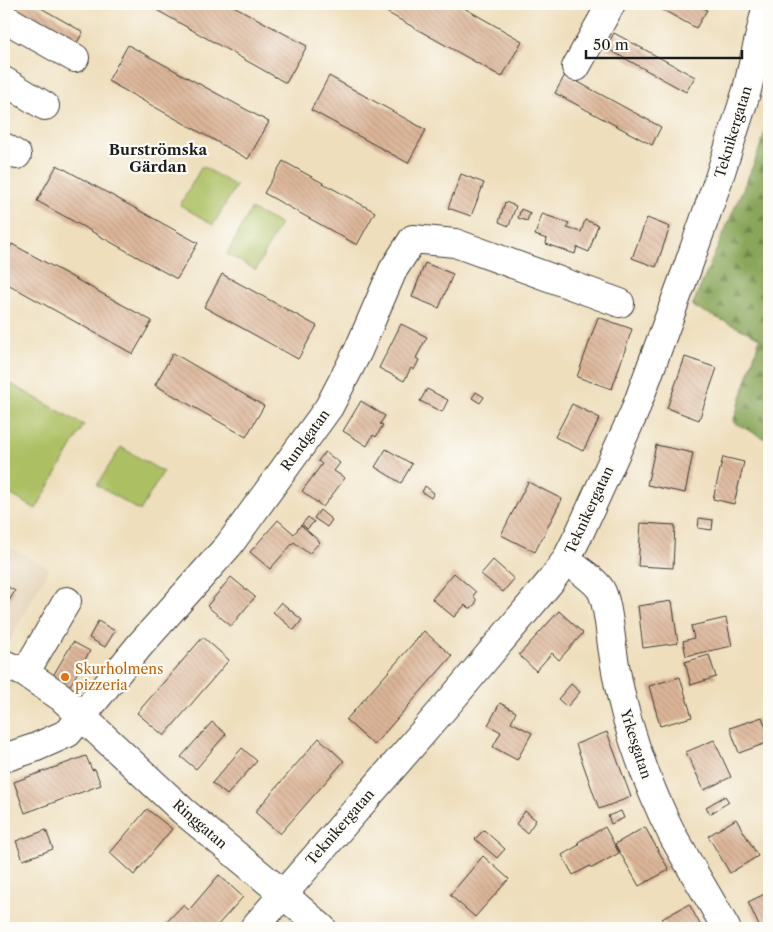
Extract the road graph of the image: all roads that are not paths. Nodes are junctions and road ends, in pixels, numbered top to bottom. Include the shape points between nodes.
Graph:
1 (612, 4) edge
2 (767, 4) edge
3 (4, 18) edge
4 (75, 58) dead end
5 (576, 67) dead end
6 (4, 81) edge
7 (45, 106) dead end
8 (620, 303) dead end
9 (566, 560) junction
10 (66, 601) dead end
11 (14, 668) edge
12 (81, 717) junction
13 (4, 758) edge
14 (282, 894) junction
15 (254, 928) edge
16 (322, 928) edge
17 (726, 928) edge

1 - 5 street
2 - 9 street, Teknikergatan via 747,90 680,287 634,413
3 - 4 street
6 - 7 street
8 - 12 street, Rundgatan via 455,243 412,239 393,270 358,351 329,407 229,545
9 - 14 street, Teknikergatan via 451,700
9 - 17 street, Yrkesgatan via 596,583 602,592 617,680 637,752 674,836
10 - 11 street
11 - 12 street, Ringgatan via 61,697
12 - 13 street, Rundgatan via 68,733
12 - 14 street, Ringgatan via 183,811
14 - 15 street, Teknikergatan
14 - 16 street, Ringgatan

